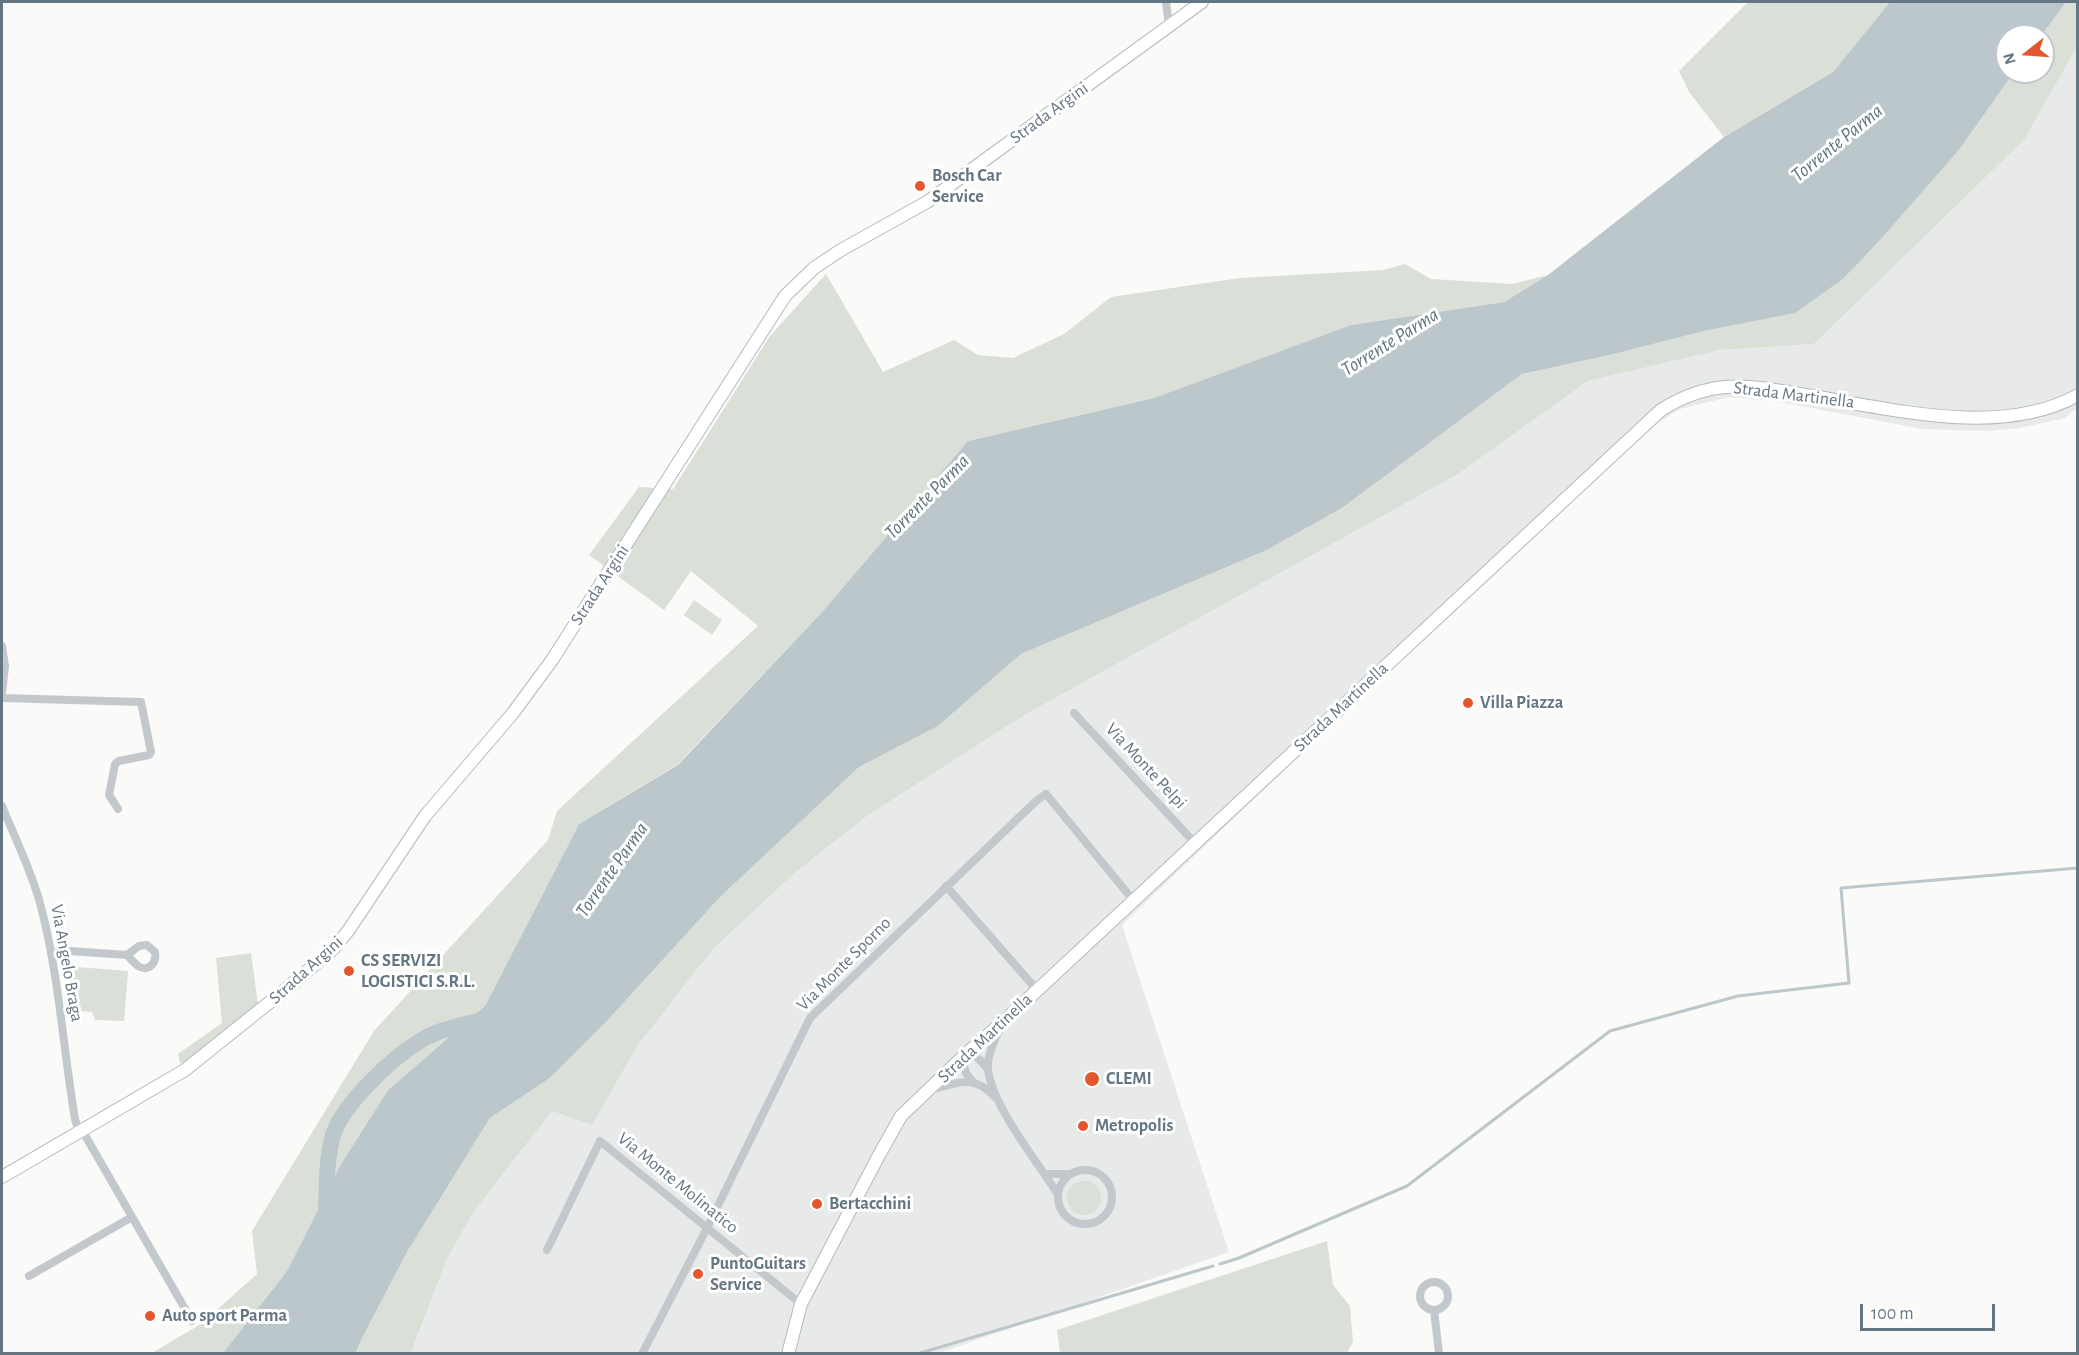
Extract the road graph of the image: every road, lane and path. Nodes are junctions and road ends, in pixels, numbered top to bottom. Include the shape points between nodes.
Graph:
1 (1166, 2) edge
2 (1202, 2) edge
3 (1169, 26) junction
4 (2078, 395) edge
5 (2, 645) edge
6 (2, 693) edge
7 (2, 698) edge
8 (1074, 713) dead end
9 (2, 806) edge
10 (118, 808) dead end
11 (1194, 842) junction
12 (946, 886) junction
13 (1133, 900) junction
14 (51, 953) junction
15 (127, 955) dead end
16 (1037, 990) junction
17 (1002, 1023) junction
18 (965, 1055) junction
19 (988, 1069) junction
20 (973, 1082) junction
21 (927, 1091) junction
22 (998, 1099) junction
23 (81, 1131) junction
24 (1045, 1174) junction
25 (1069, 1174) junction
26 (2, 1177) edge
27 (1057, 1193) junction
28 (132, 1217) junction
29 (707, 1228) junction
30 (547, 1251) dead end
31 (29, 1276) dead end
32 (801, 1304) junction
33 (1434, 1310) dead end
34 (192, 1321) dead end
35 (642, 1353) edge
36 (788, 1353) edge
37 (1439, 1353) edge

1 - 3 street
2 - 3 street, Strada Argini
3 - 23 street, Strada Argini via 927,202 814,268 785,296 552,660 513,713 420,823 341,940 195,1063
4 - 11 street, Strada Martinella via 2002,418 1919,412 1742,385 1705,389 1677,399 1587,477
5 - 6 street
7 - 10 street via 141,702 151,752 115,764 109,795
8 - 11 street, Via Monte Pelpi
9 - 14 street, Via Angelo Braga via 36,891
11 - 13 street, Strada Martinella
12 - 13 street, Via Monte Sporno via 1046,794
12 - 16 street
12 - 29 street, Via Monte Sporno via 810,1017
13 - 16 street, Strada Martinella
14 - 15 street
14 - 23 street, Via Angelo Braga via 72,1102
16 - 17 street, Strada Martinella
17 - 18 street, Strada Martinella
17 - 19 street
18 - 19 street via 979,1059
18 - 20 street via 966,1073
18 - 21 street, Strada Martinella
19 - 22 street
20 - 21 street
20 - 22 street via 986,1086
21 - 32 street, Strada Martinella via 902,1116
22 - 24 street
23 - 26 street, Strada Argini
23 - 28 street, Via Angelo Braga
24 - 25 street
24 - 27 street
25 - 27 street
25 - 27 street via 1087,1170 1103,1176 1112,1196 1108,1213 1090,1224 1074,1222 1060,1211
28 - 31 street
28 - 34 street, Via Angelo Braga
29 - 30 street, Via Monte Molinatico via 600,1141
29 - 32 street, Via Monte Molinatico
29 - 35 street, Via Monte Sporno
32 - 36 street, Strada Martinella
33 - 37 street

